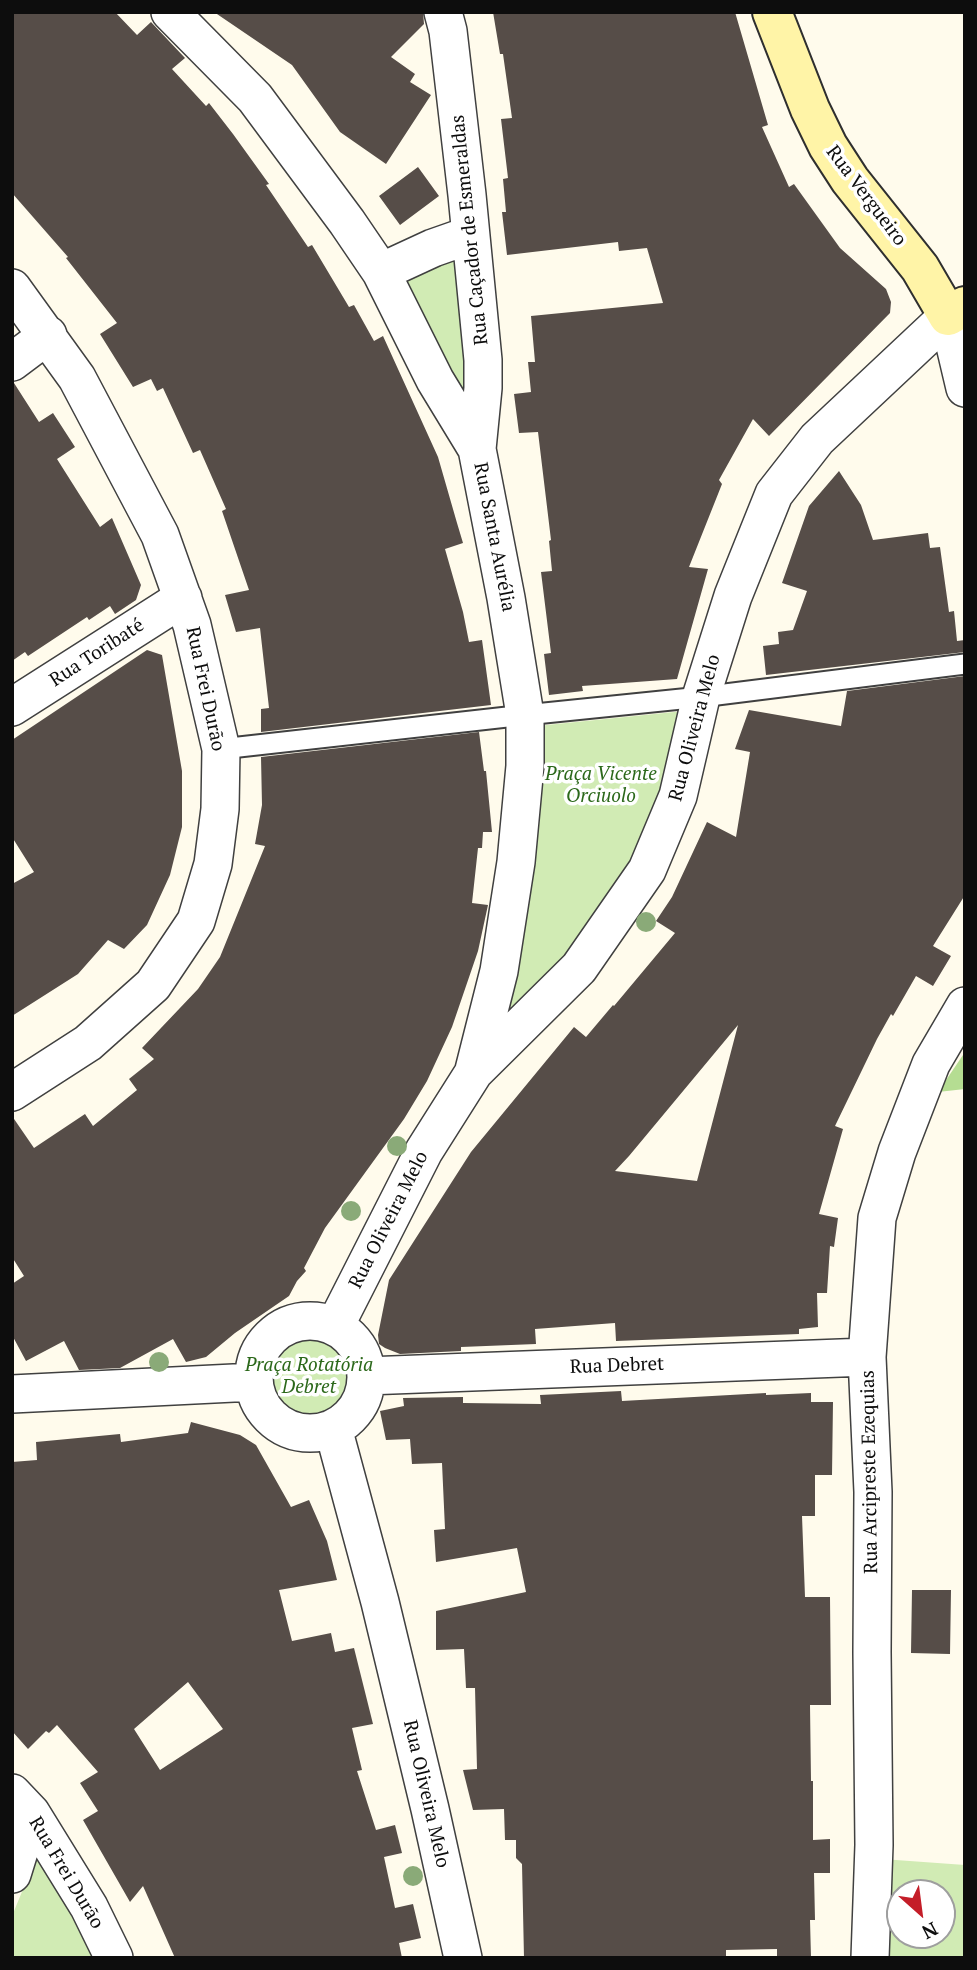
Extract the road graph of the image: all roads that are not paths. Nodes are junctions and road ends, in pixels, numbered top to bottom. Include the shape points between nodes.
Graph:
1 (170, 12) edge
2 (443, 12) edge
3 (772, 12) edge
4 (470, 235) junction
5 (381, 272) junction
6 (12, 288) edge
7 (956, 311) edge
8 (48, 335) junction
9 (12, 362) edge
10 (965, 388) edge
11 (477, 449) junction
12 (183, 598) junction
13 (965, 664) edge
14 (701, 697) junction
15 (12, 707) edge
16 (525, 715) junction
17 (221, 749) junction
18 (965, 1006) edge
19 (474, 1072) junction
20 (12, 1092) edge
21 (335, 1326) junction
22 (867, 1357) junction
23 (366, 1376) junction
24 (254, 1382) junction
25 (12, 1394) edge
26 (333, 1428) junction
27 (22, 1803) edge
28 (12, 1874) edge
29 (114, 1958) edge
30 (463, 1958) edge
31 (870, 1958) edge

1 - 5 street, Rua Santa Aurélia via 254,98
2 - 4 street, Rua Caçador de Esmeraldas
3 - 7 main road, Rua Vergueiro via 828,146
4 - 5 street
4 - 11 street, Rua Caçador de Esmeraldas via 483,360
5 - 11 street, Rua Santa Aurélia via 435,380
6 - 8 street, Rua Frei Durão
7 - 10 street
7 - 14 street, Rua Oliveira Melo via 817,439 774,494 733,596
8 - 9 street
8 - 12 street, Rua Frei Durão via 77,378 160,535
11 - 16 street, Rua Santa Aurélia
12 - 15 street, Rua Toribaté
12 - 17 street, Rua Frei Durão
13 - 14 lane
14 - 16 lane
14 - 19 street, Rua Oliveira Melo via 678,796 647,870 579,968
16 - 17 lane
16 - 19 street, Rua Santa Aurélia via 516,862 499,971
17 - 20 street, Rua Frei Durão via 213,864 197,921 153,985 88,1043
18 - 22 street, Rua Arcipreste Ezequias via 931,1064 877,1218
19 - 21 street, Rua Oliveira Melo via 424,1151
21 - 23 street via 358,1346
21 - 24 street via 316,1320 280,1328 256,1357
22 - 23 street, Rua Debret
22 - 31 street, Rua Arcipreste Ezequias via 873,1492
23 - 26 street via 357,1406
24 - 25 street
24 - 26 street via 265,1412 279,1424 296,1432
26 - 30 street, Rua Oliveira Melo via 380,1602
27 - 28 street
27 - 29 street, Rua Frei Durão via 89,1907

